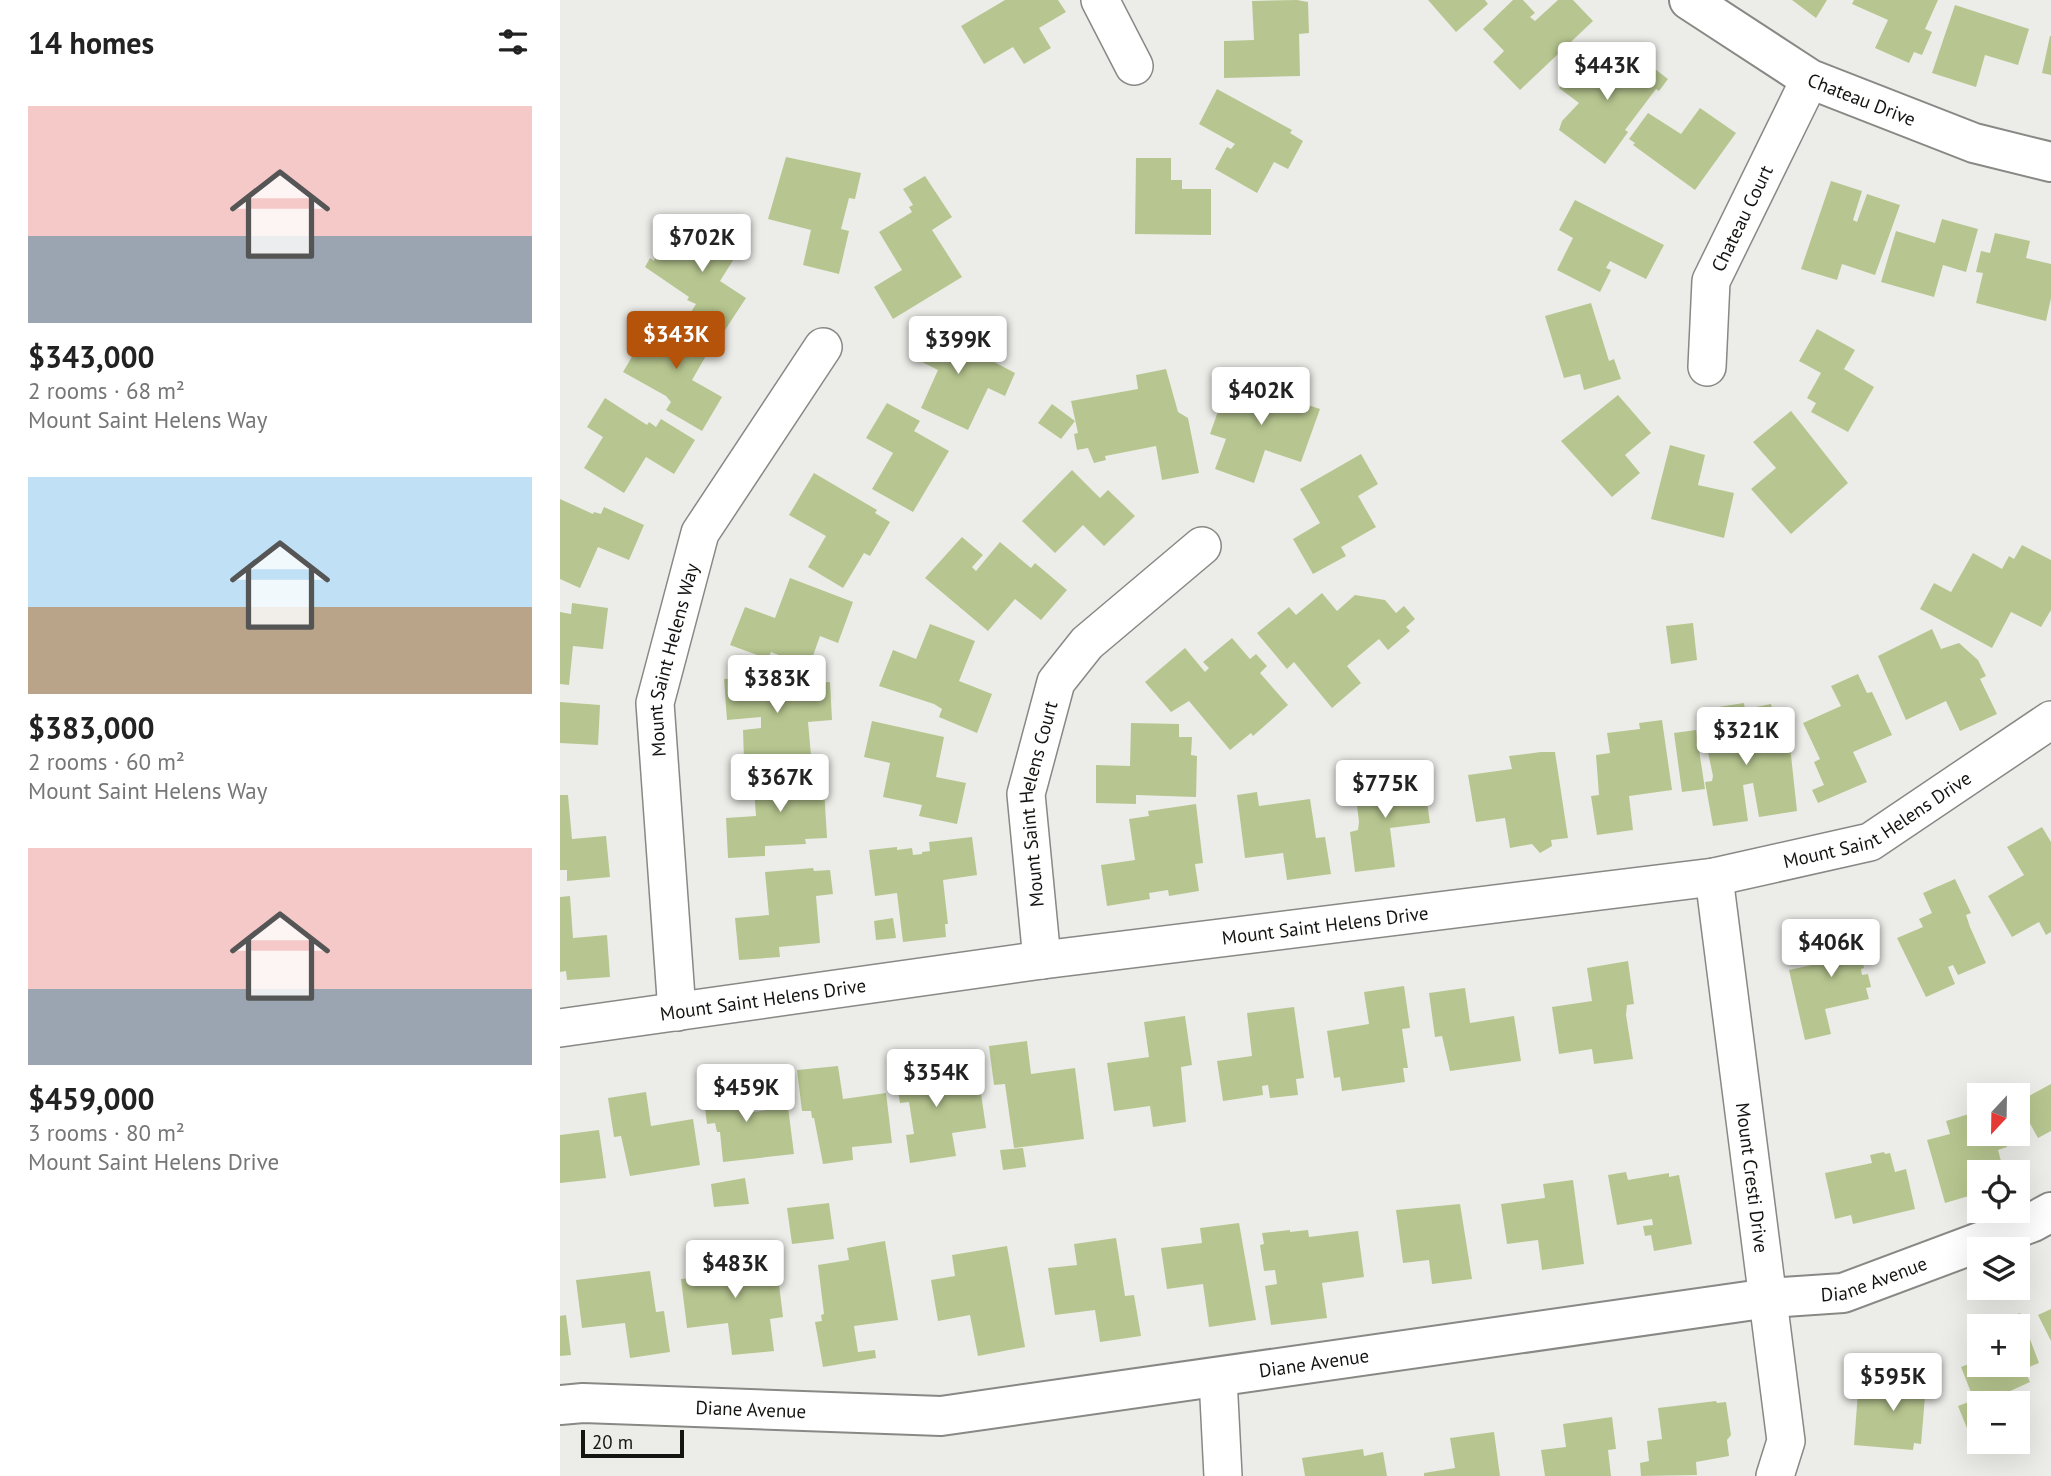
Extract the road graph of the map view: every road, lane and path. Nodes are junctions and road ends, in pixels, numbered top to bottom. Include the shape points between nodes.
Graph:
1 (1100, 0) edge
2 (1689, 0) edge
3 (1134, 66) dead end
4 (1810, 79) junction
5 (2051, 162) edge
6 (823, 347) dead end
7 (1707, 367) dead end
8 (1202, 546) dead end
9 (2051, 720) edge
10 (1714, 877) junction
11 (1042, 960) junction
12 (677, 1012) junction
13 (560, 1028) edge
14 (2051, 1212) edge
15 (1769, 1298) junction
16 (1218, 1378) junction
17 (560, 1405) edge
18 (1223, 1476) edge
19 (1775, 1476) edge

1 - 3 street
2 - 4 street, Chateau Drive
4 - 5 street, Chateau Drive via 1974,143
4 - 7 street, Chateau Court via 1711,281
6 - 12 street, Mount Saint Helens Way via 700,533 655,703
8 - 11 street, Mount Saint Helens Court via 1087,643 1056,682 1026,794
9 - 10 street, Mount Saint Helens Drive via 1870,842
10 - 11 street, Mount Saint Helens Drive
10 - 15 street, Mount Cresti Drive
11 - 12 street, Mount Saint Helens Drive
12 - 13 street, Mount Saint Helens Drive
14 - 15 street, Diane Avenue via 1843,1293
15 - 16 street, Diane Avenue
15 - 19 street, Mount Cresti Drive via 1786,1441
16 - 17 street, Diane Avenue via 941,1416
16 - 18 street

